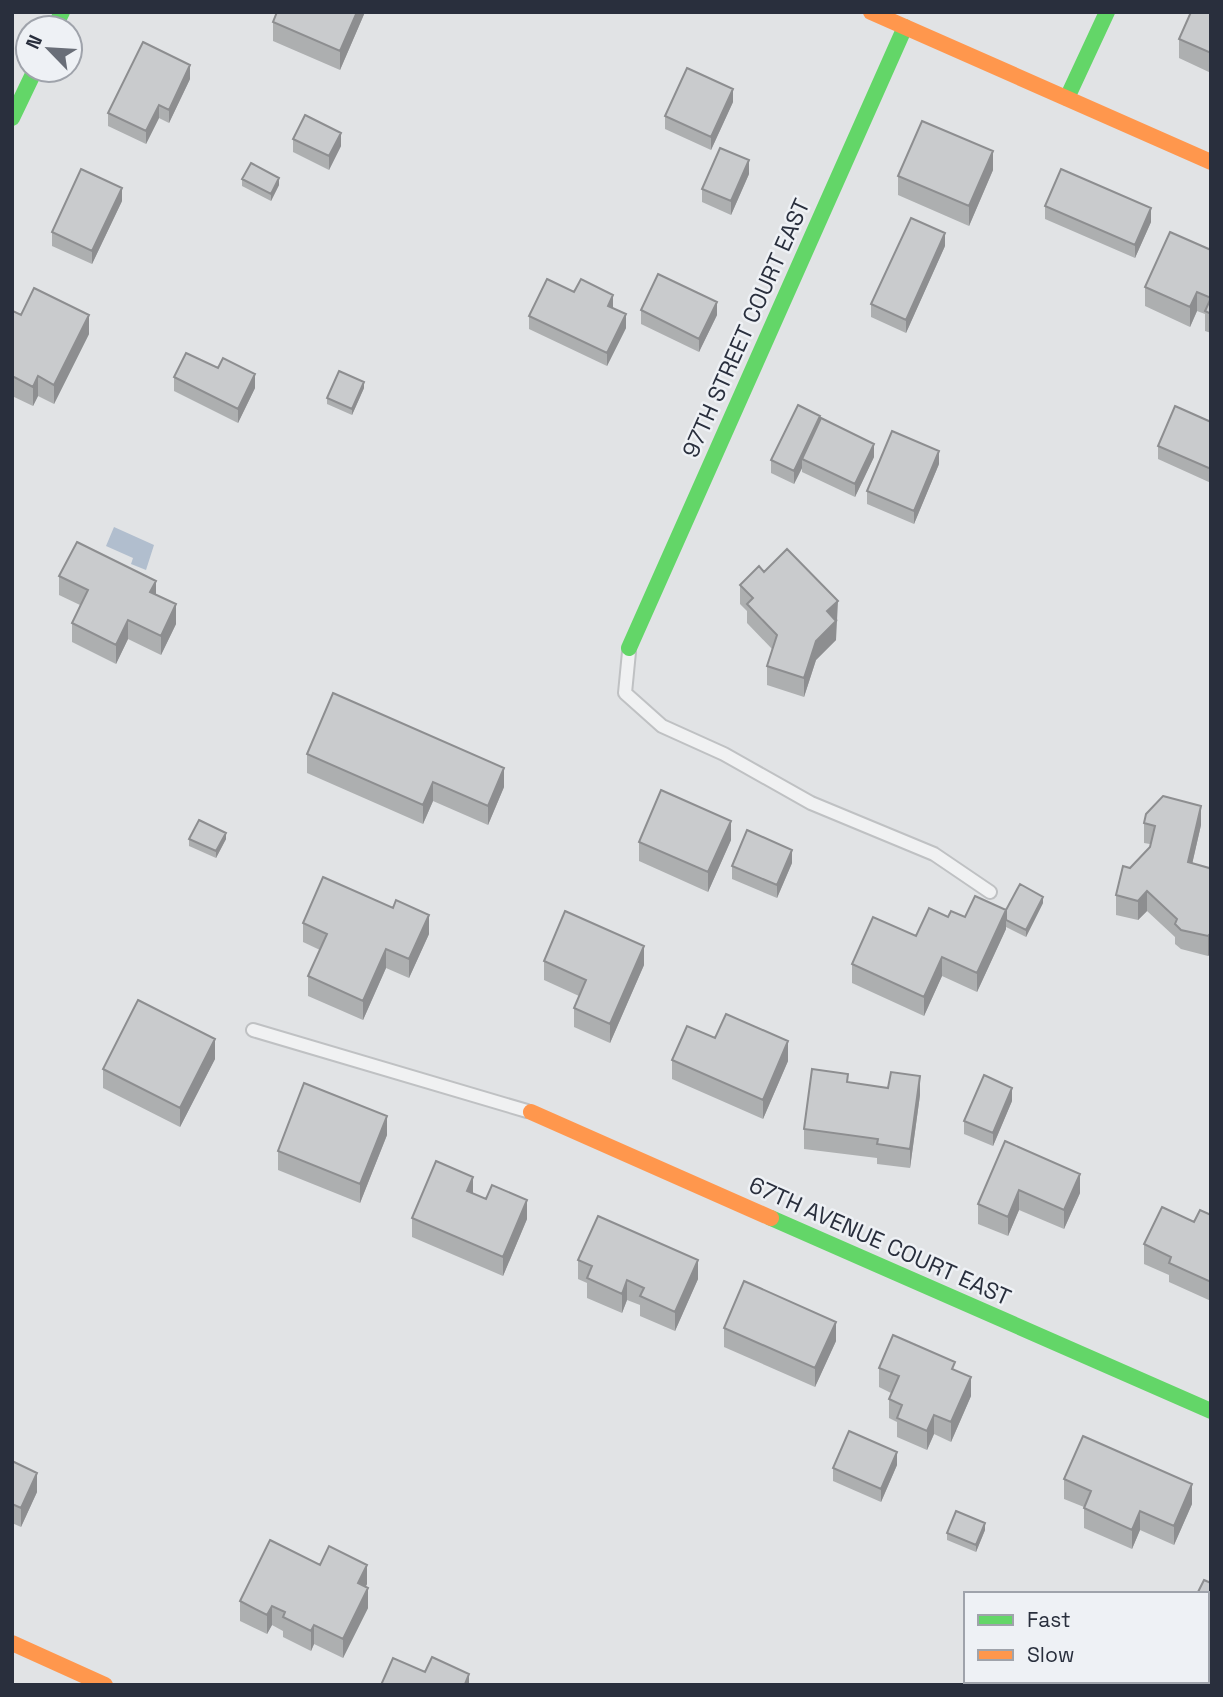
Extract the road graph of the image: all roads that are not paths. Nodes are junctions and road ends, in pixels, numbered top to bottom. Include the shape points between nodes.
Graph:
1 (871, 12) edge
2 (1107, 12) edge
3 (905, 27) junction
4 (28, 84) edge
5 (1067, 99) junction
6 (12, 118) edge
7 (1211, 162) edge
8 (629, 648) joint
9 (990, 892) dead end
10 (253, 1030) dead end
11 (531, 1112) joint
12 (1211, 1411) edge
13 (12, 1643) edge
14 (105, 1685) edge

1 - 3 street
2 - 5 street
3 - 5 street
3 - 8 street, 97TH STREET COURT EAST
4 - 6 street
5 - 7 street
8 - 9 lane via 625,693 662,726 724,754 811,803 934,854
10 - 11 lane
11 - 12 street, 67TH AVENUE COURT EAST
13 - 14 street

